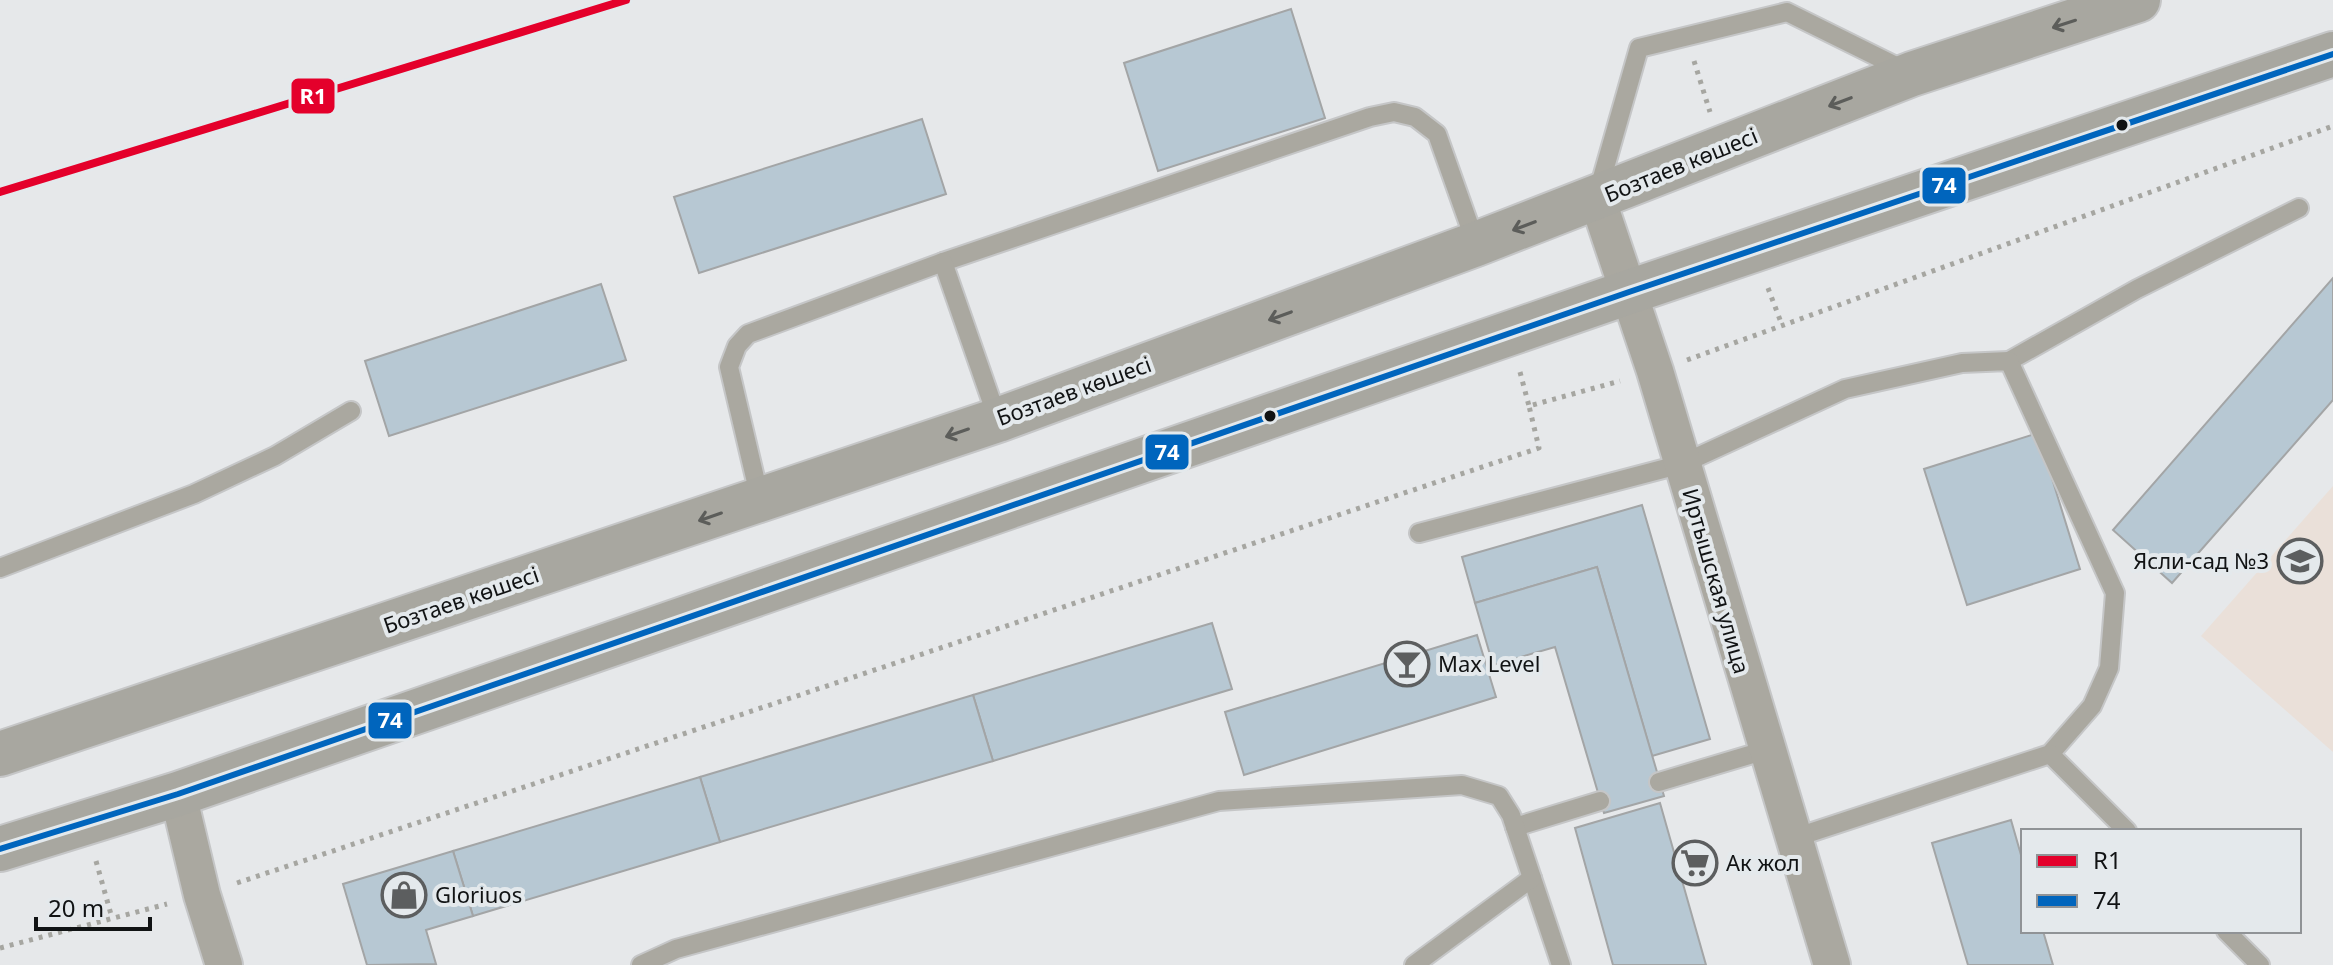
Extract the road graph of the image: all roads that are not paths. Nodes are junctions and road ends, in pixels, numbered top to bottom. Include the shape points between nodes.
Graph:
1 (2138, 0) edge
2 (1794, 6) edge
3 (2333, 54) edge
4 (1912, 74) junction
5 (1597, 198) junction
6 (2299, 208) dead end
7 (1476, 244) junction
8 (943, 262) junction
9 (1629, 292) junction
10 (2009, 361) junction
11 (351, 411) dead end
12 (998, 420) junction
13 (1682, 464) junction
14 (760, 500) junction
15 (1419, 533) dead end
16 (0, 568) edge
17 (1766, 750) junction
18 (0, 754) edge
19 (2050, 754) junction
20 (1659, 782) dead end
21 (178, 794) junction
22 (1600, 801) dead end
23 (1515, 827) junction
24 (2125, 829) edge
25 (1794, 838) junction
26 (0, 849) edge
27 (1532, 878) junction
28 (2228, 933) edge
29 (224, 965) edge
30 (641, 965) edge
31 (1414, 965) edge
32 (1561, 965) edge
33 (1832, 965) edge
34 (2260, 965) edge

1 -> 4 highway, Бозтаев көшесі
2 - 4 lane
2 - 5 lane via 1639,48
3 - 9 highway
4 -> 5 highway, Бозтаев көшесі
5 -> 7 highway, Бозтаев көшесі
5 - 9 street, Иртышская улица
6 - 10 lane
7 - 8 lane via 1437,134 1415,117 1394,112
7 -> 12 highway, Бозтаев көшесі
8 - 12 lane
8 - 14 lane via 748,334 737,346 729,367
9 - 13 street, Иртышская улица
9 - 21 highway
10 - 13 lane via 1962,363 1845,389
10 - 19 lane via 2115,593 2109,668 2092,706
11 - 16 lane via 275,456 194,494
12 -> 14 highway, Бозтаев көшесі
13 - 15 lane
13 - 17 street, Иртышская улица
14 -> 18 highway, Бозтаев көшесі
17 - 20 lane
17 - 25 street, Иртышская улица
19 - 24 lane
19 - 25 lane
21 - 26 highway
21 - 29 street
22 - 23 lane
23 - 27 lane
23 - 30 lane via 1499,796 1462,785 1219,801 676,949
25 - 33 street, Иртышская улица
27 - 31 lane
27 - 32 lane
28 - 34 lane

